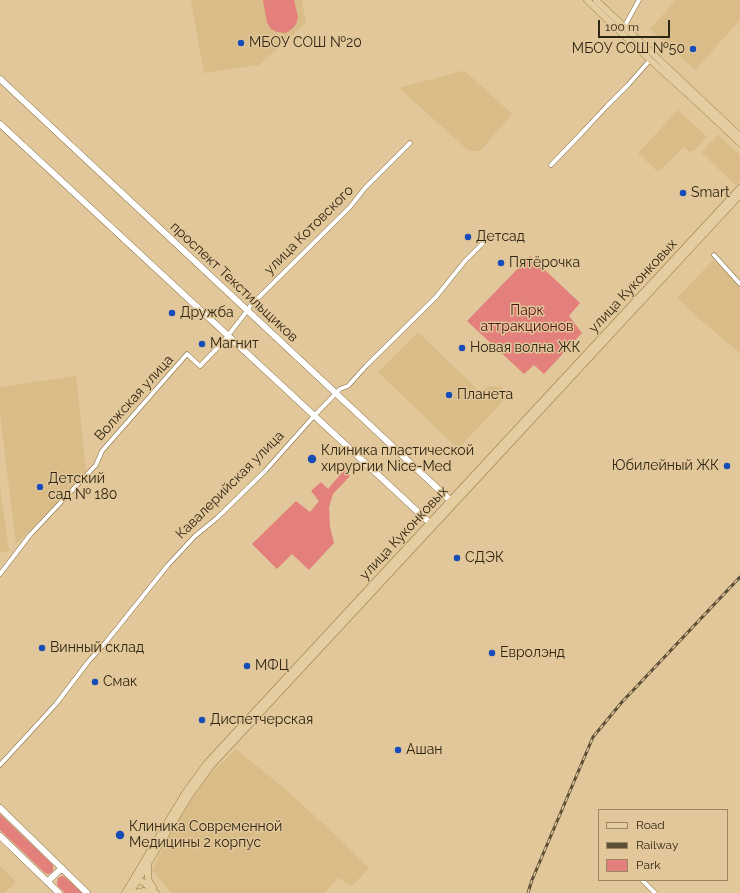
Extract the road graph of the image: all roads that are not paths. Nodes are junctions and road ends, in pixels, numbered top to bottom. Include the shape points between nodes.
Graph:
1 (587, 0) edge
2 (596, 0) edge
3 (639, 0) edge
4 (622, 30) junction
5 (652, 58) junction
6 (0, 79) edge
7 (0, 124) edge
8 (740, 136) edge
9 (410, 143) dead end
10 (740, 143) edge
11 (552, 165) dead end
12 (740, 188) edge
13 (740, 195) edge
14 (490, 236) dead end
15 (714, 255) dead end
16 (655, 284) junction
17 (740, 284) edge
18 (247, 311) junction
19 (228, 336) junction
20 (336, 394) junction
21 (314, 416) junction
22 (440, 491) junction
23 (451, 501) junction
24 (446, 506) junction
25 (441, 515) junction
26 (432, 525) junction
27 (0, 574) edge
28 (0, 764) edge
29 (0, 808) edge
30 (0, 836) edge
31 (149, 862) junction
32 (62, 868) junction
33 (138, 872) junction
34 (138, 880) junction
35 (643, 881) edge
36 (47, 882) junction
37 (127, 892) edge
38 (59, 893) edge
39 (87, 893) edge
40 (135, 893) edge
41 (149, 893) edge
42 (157, 893) edge
43 (655, 893) edge

1 - 4 main road
2 - 4 main road
3 - 4 street
4 - 5 main road
5 - 8 main road via 707,104
5 - 10 main road
5 - 11 street
6 - 18 main road, проспект Текстильщиков
7 - 19 main road
9 - 18 street, улица Котовского
12 - 16 main road, улица Куконковых
13 - 16 main road, улица Куконковых
14 - 20 street, Кавалерийская улица via 465,261 436,297 348,386
15 - 17 street
16 - 23 main road, улица Куконковых
16 - 25 main road, улица Куконковых
18 - 19 street, улица Котовского
18 - 20 main road, проспект Текстильщиков
19 - 21 main road
19 - 27 street, Волжская улица via 200,366 188,354 102,450 96,465 30,535
20 - 21 street, Кавалерийская улица
20 - 22 main road, проспект Текстильщиков
21 - 26 main road
21 - 28 street, Кавалерийская улица via 265,471 218,518 195,536 168,565 56,704
22 - 23 main road, проспект Текстильщиков
22 - 24 main road
23 - 24 main road, улица Куконковых
23 - 25 main road
24 - 25 main road
25 - 26 main road, улица Куконковых
26 - 31 main road, улица Куконковых via 211,766
26 - 33 main road, улица Куконковых via 207,762 185,793
29 - 32 main road
30 - 36 main road
31 - 34 main road, улица Куконковых
31 - 42 main road via 149,882
32 - 36 main road
32 - 39 main road
33 - 34 main road
33 - 37 main road, улица Куконковых
34 - 37 main road, улица Куконковых via 131,884
34 - 41 main road
34 - 42 main road
35 - 43 street
36 - 38 main road
40 - 41 main road

